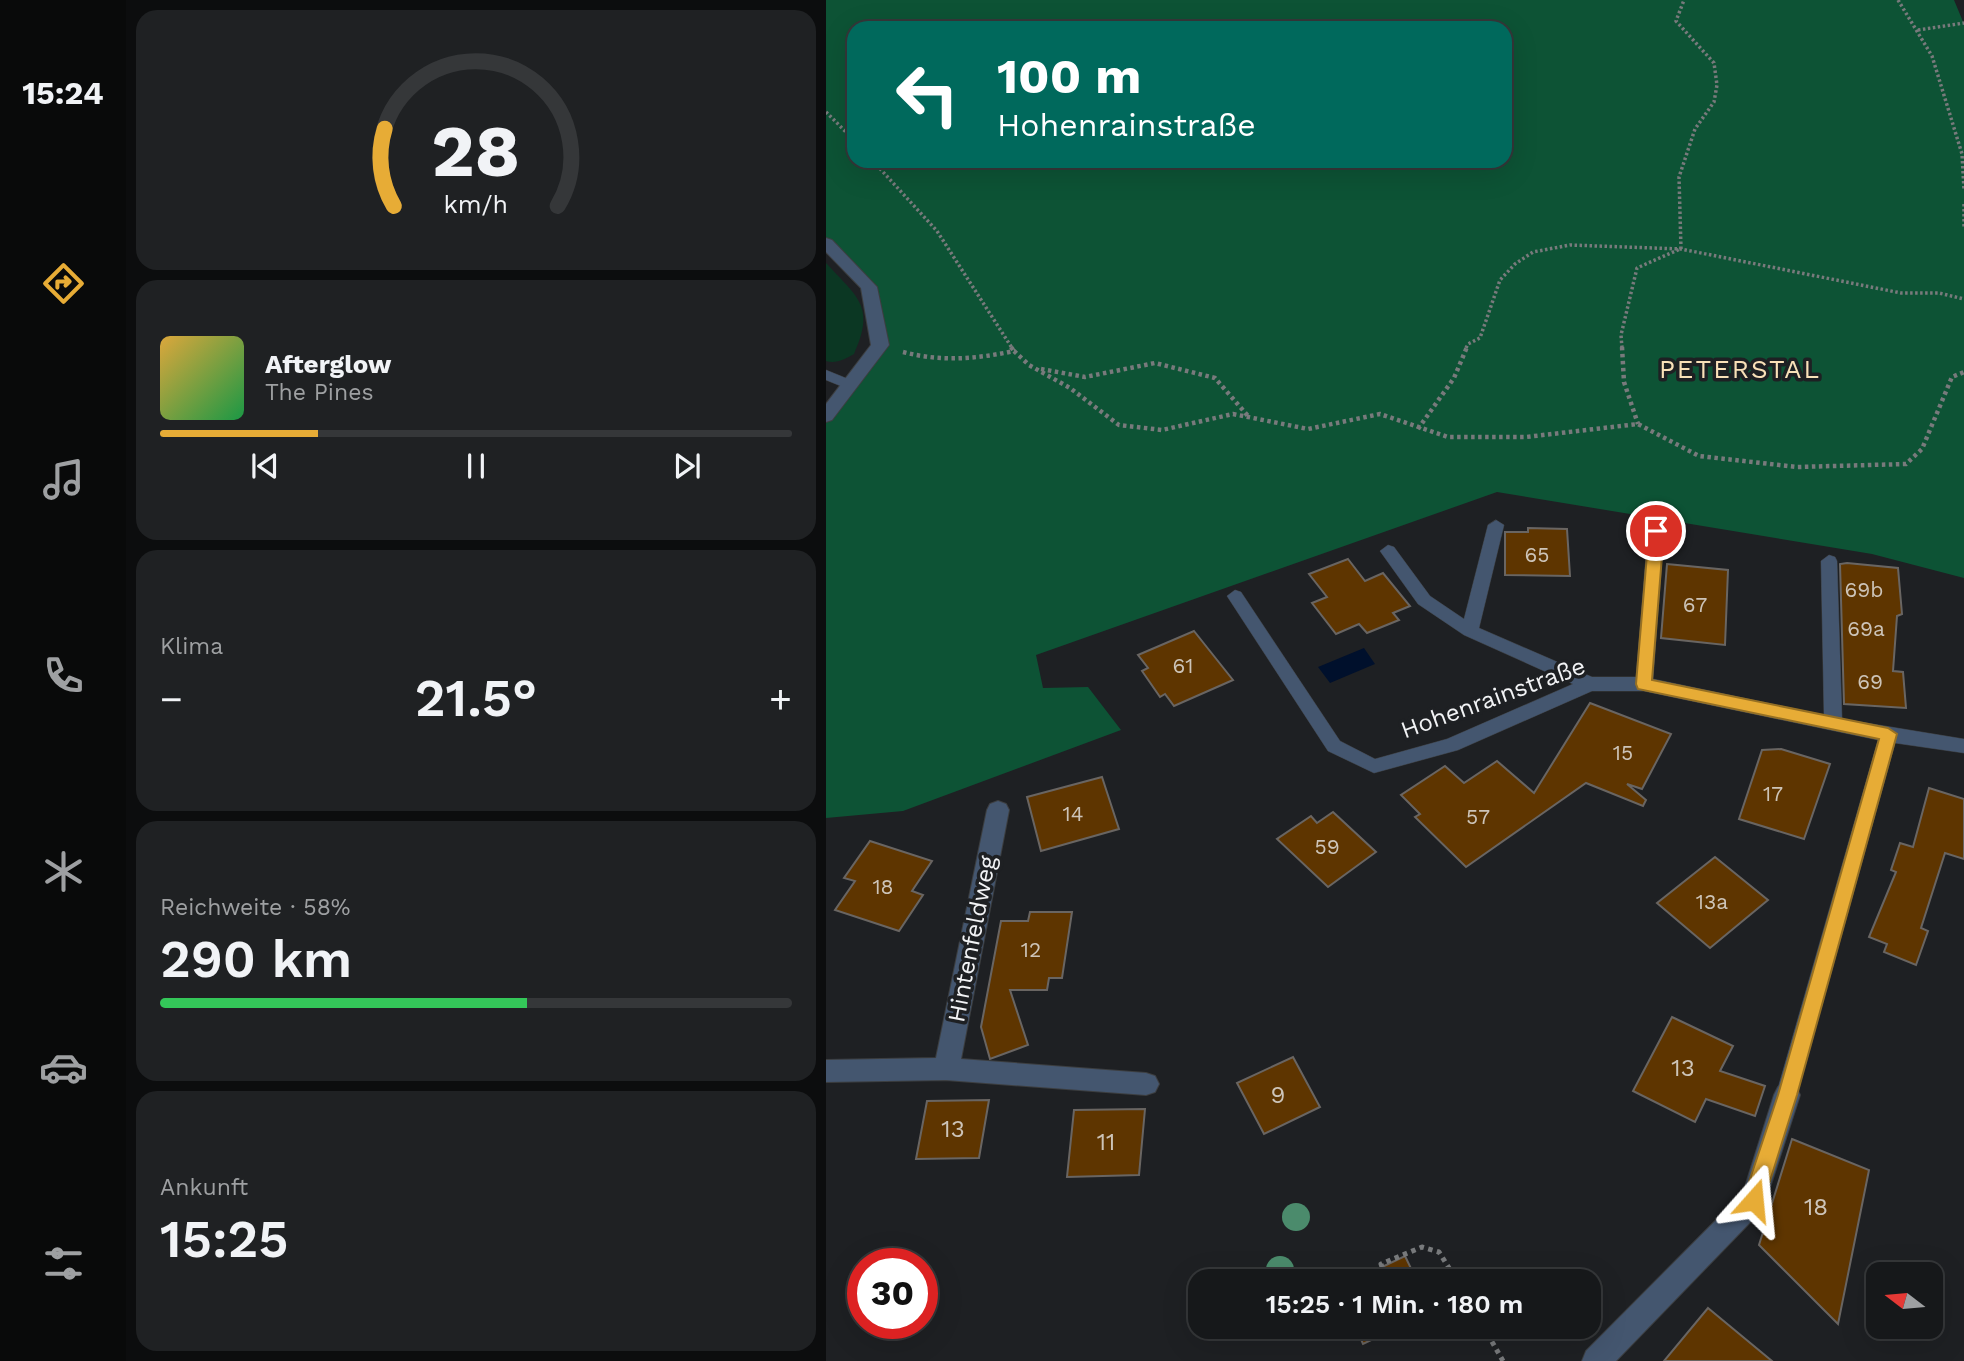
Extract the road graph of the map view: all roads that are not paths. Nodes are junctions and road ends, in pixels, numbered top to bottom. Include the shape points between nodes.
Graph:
1 (826, 243) edge
2 (826, 375) edge
3 (848, 384) junction
4 (826, 416) edge
5 (1496, 524) dead end
6 (1656, 531) dead end
7 (1388, 551) dead end
8 (1829, 561) dead end
9 (1235, 596) dead end
10 (1470, 631) junction
11 (1590, 684) junction
12 (1644, 684) junction
13 (1833, 723) junction
14 (1888, 734) junction
15 (1964, 746) edge
16 (998, 810) dead end
17 (946, 1069) junction
18 (826, 1071) edge
19 (1146, 1084) dead end
20 (1787, 1095) joint
21 (1596, 1361) edge

1 - 3 street via 869,287 880,345
2 - 3 lane
3 - 4 street
5 - 10 lane
6 - 12 lane
7 - 10 lane via 1424,600
8 - 13 lane
9 - 11 lane, Hohenrainstraße via 1334,746 1374,766 1452,745
10 - 11 lane
11 - 12 lane, Hohenrainstraße
12 - 13 lane, Hohenrainstraße
13 - 14 lane, Hohenrainstraße
14 - 15 lane, Hohenrainstraße
14 - 20 lane
16 - 17 street, Hintenfeldweg
17 - 18 street
17 - 19 street
20 - 21 street via 1754,1200

